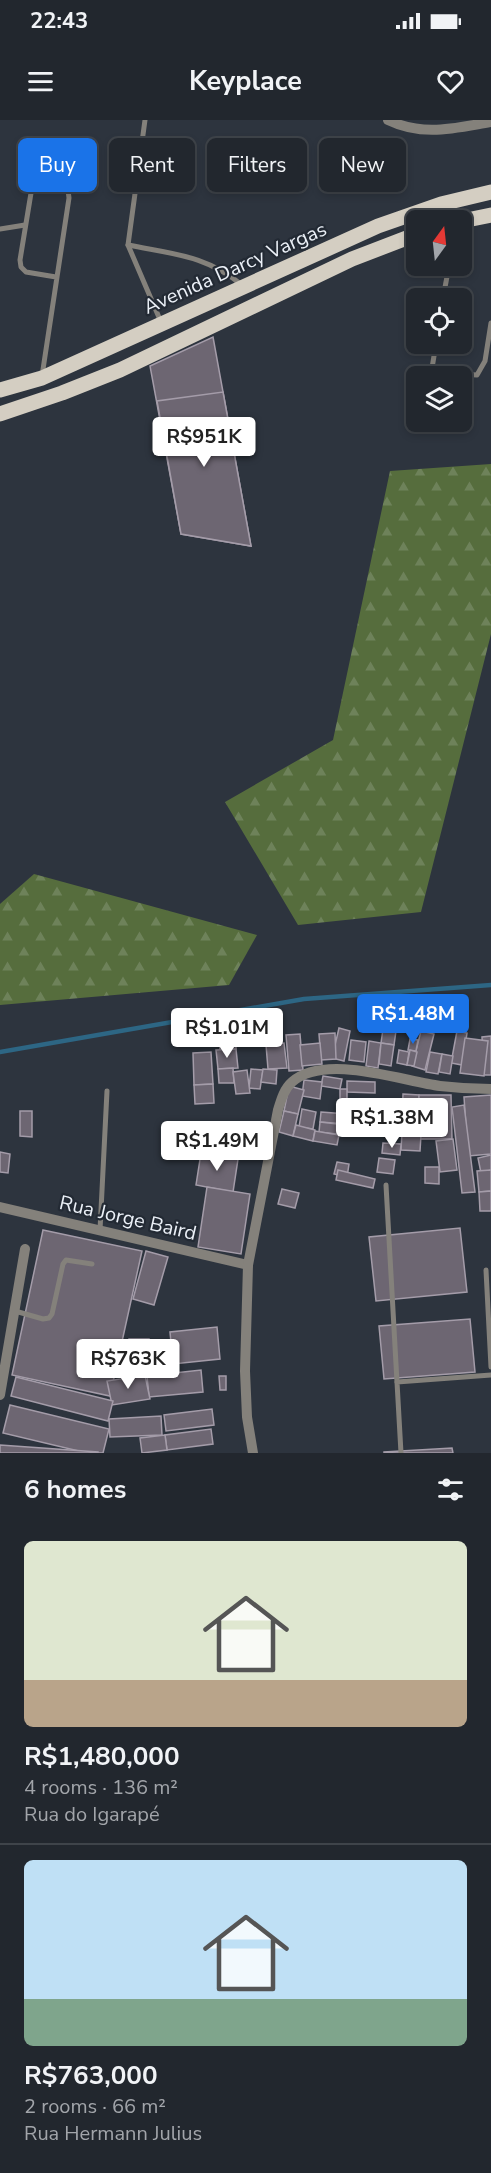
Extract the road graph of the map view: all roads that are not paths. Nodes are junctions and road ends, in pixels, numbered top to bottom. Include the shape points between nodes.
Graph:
1 (145, 120) edge
2 (388, 120) edge
3 (491, 122) edge
4 (491, 192) edge
5 (491, 215) edge
6 (472, 219) edge
7 (26, 225) junction
8 (0, 229) edge
9 (406, 238) edge
10 (128, 245) junction
11 (56, 277) junction
12 (244, 287) junction
13 (491, 323) edge
14 (161, 324) junction
15 (434, 354) edge
16 (42, 378) junction
17 (0, 390) edge
18 (0, 414) edge
19 (491, 1089) edge
20 (107, 1091) dead end
21 (386, 1185) dead end
22 (0, 1207) edge
23 (100, 1230) junction
24 (25, 1250) dead end
25 (92, 1264) dead end
26 (248, 1265) junction
27 (486, 1270) dead end
28 (15, 1311) junction
29 (491, 1366) edge
30 (491, 1376) edge
31 (397, 1382) junction
32 (0, 1395) edge
33 (253, 1453) edge
34 (401, 1453) edge

1 - 10 lane
2 - 3 street via 431,131
4 - 12 main road, Avenida Darcy Vargas via 378,226
5 - 6 main road
7 - 8 lane
7 - 11 lane via 21,267 26,272
7 - 11 lane via 35,182 68,190
9 - 18 main road, Avenida Darcy Vargas via 352,259 120,370
10 - 12 lane via 205,261
10 - 14 lane
11 - 16 lane
12 - 14 main road, Avenida Darcy Vargas
13 - 15 lane via 485,361 477,375 440,374 432,368
14 - 16 main road, Avenida Darcy Vargas
16 - 17 main road, Avenida Darcy Vargas
19 - 26 street via 440,1086 350,1069 319,1070 292,1082 278,1110
20 - 23 lane
21 - 31 lane
22 - 23 street, Rua Jorge Baird
23 - 26 street, Rua Jorge Baird
24 - 28 street
25 - 28 lane via 72,1260 63,1263 49,1318
26 - 33 street via 245,1371
27 - 29 lane
28 - 32 street
30 - 31 lane
31 - 34 lane

